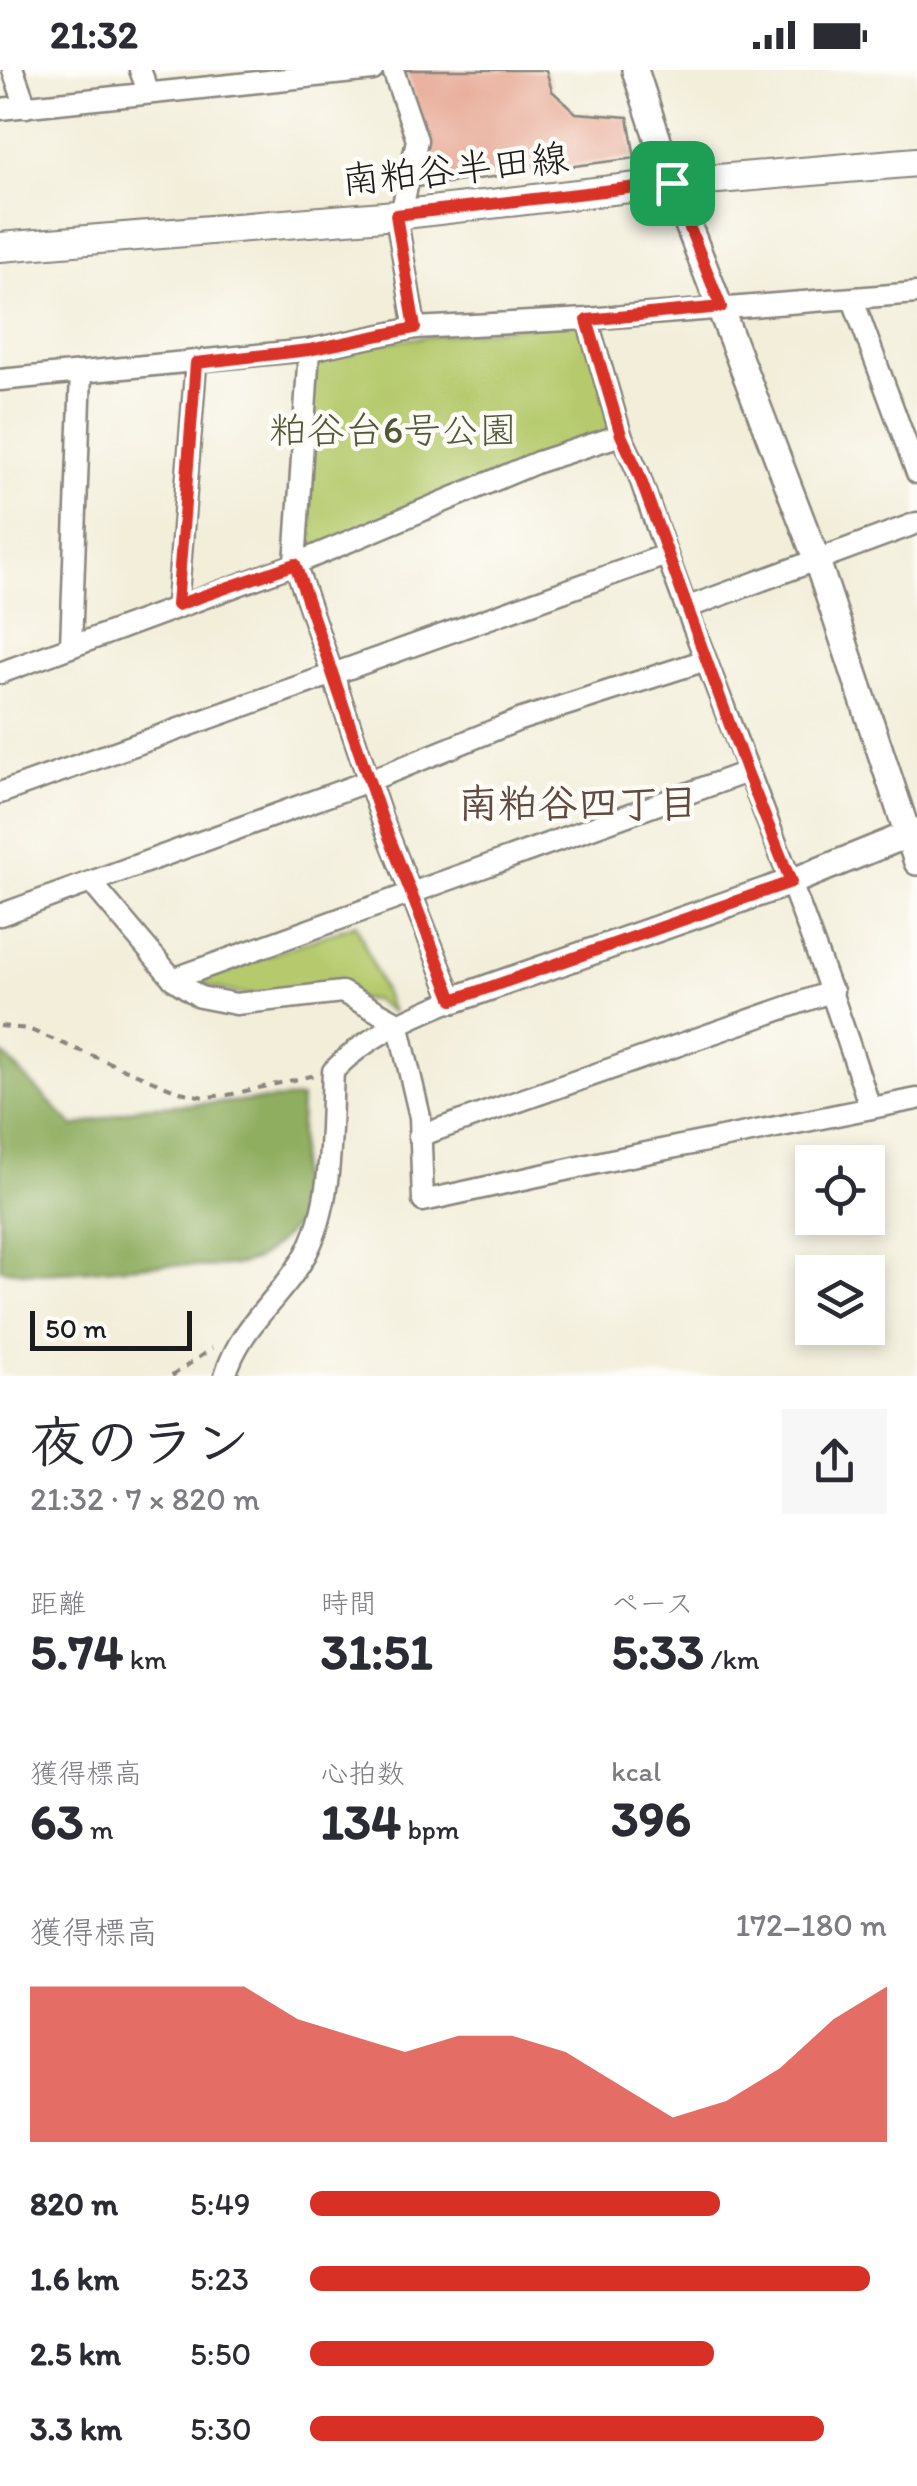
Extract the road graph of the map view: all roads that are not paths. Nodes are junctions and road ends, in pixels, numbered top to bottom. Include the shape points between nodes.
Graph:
1 (13, 70) edge
2 (140, 70) edge
3 (373, 70) edge
4 (392, 70) edge
5 (634, 70) edge
6 (256, 77) edge
7 (149, 93) junction
8 (26, 106) junction
9 (0, 109) edge
10 (917, 162) edge
11 (672, 183) junction
12 (399, 214) junction
13 (0, 247) edge
14 (917, 293) edge
15 (853, 300) junction
16 (721, 307) junction
17 (587, 320) junction
18 (415, 328) junction
19 (309, 350) junction
20 (196, 363) junction
21 (81, 372) junction
22 (0, 380) edge
23 (917, 408) edge
24 (894, 410) junction
25 (621, 435) junction
26 (917, 473) edge
27 (917, 523) edge
28 (666, 555) junction
29 (816, 558) junction
30 (295, 564) junction
31 (177, 605) junction
32 (686, 608) junction
33 (71, 646) junction
34 (706, 660) junction
35 (334, 672) junction
36 (0, 673) edge
37 (747, 772) junction
38 (371, 780) junction
39 (0, 793) edge
40 (912, 833) edge
41 (917, 862) edge
42 (91, 882) junction
43 (791, 882) junction
44 (410, 891) junction
45 (0, 915) edge
46 (172, 979) junction
47 (832, 990) junction
48 (453, 1000) junction
49 (398, 1023) junction
50 (917, 1099) edge
51 (870, 1108) junction
52 (420, 1136) junction
53 (225, 1376) edge

1 - 8 street
2 - 7 street
3 - 6 street
4 - 12 street via 417,140
5 - 11 street
6 - 7 street
7 - 8 street
8 - 9 street
10 - 11 main road, 南粕谷半田線
11 - 12 main road, 南粕谷半田線
11 - 16 street
12 - 13 main road, 南粕谷半田線
12 - 18 street
14 - 15 street
15 - 16 street
15 - 24 street
16 - 17 street
16 - 29 street
17 - 18 street
17 - 25 street
18 - 19 street
19 - 20 street
19 - 30 street
20 - 21 street
20 - 31 street
21 - 22 street
21 - 33 street
23 - 24 street
24 - 26 street
25 - 28 street
25 - 30 street via 538,462
27 - 29 street
28 - 32 street
28 - 35 street
29 - 32 street
29 - 40 street
30 - 31 street
30 - 35 street
31 - 33 street
32 - 34 street
33 - 36 street
34 - 37 street
34 - 38 street via 519,720
35 - 38 street
35 - 39 street
37 - 43 street
37 - 44 street
38 - 42 street
38 - 44 street
40 - 41 street
40 - 43 street
42 - 45 street
42 - 46 street
43 - 47 street
43 - 48 street
44 - 46 street
44 - 48 street
46 - 49 street via 200,997 236,1004 342,992
47 - 51 street
47 - 52 street
48 - 49 street
49 - 52 street
49 - 53 street via 333,1072 324,1200 306,1254 241,1340
50 - 51 street
51 - 52 street via 423,1202

